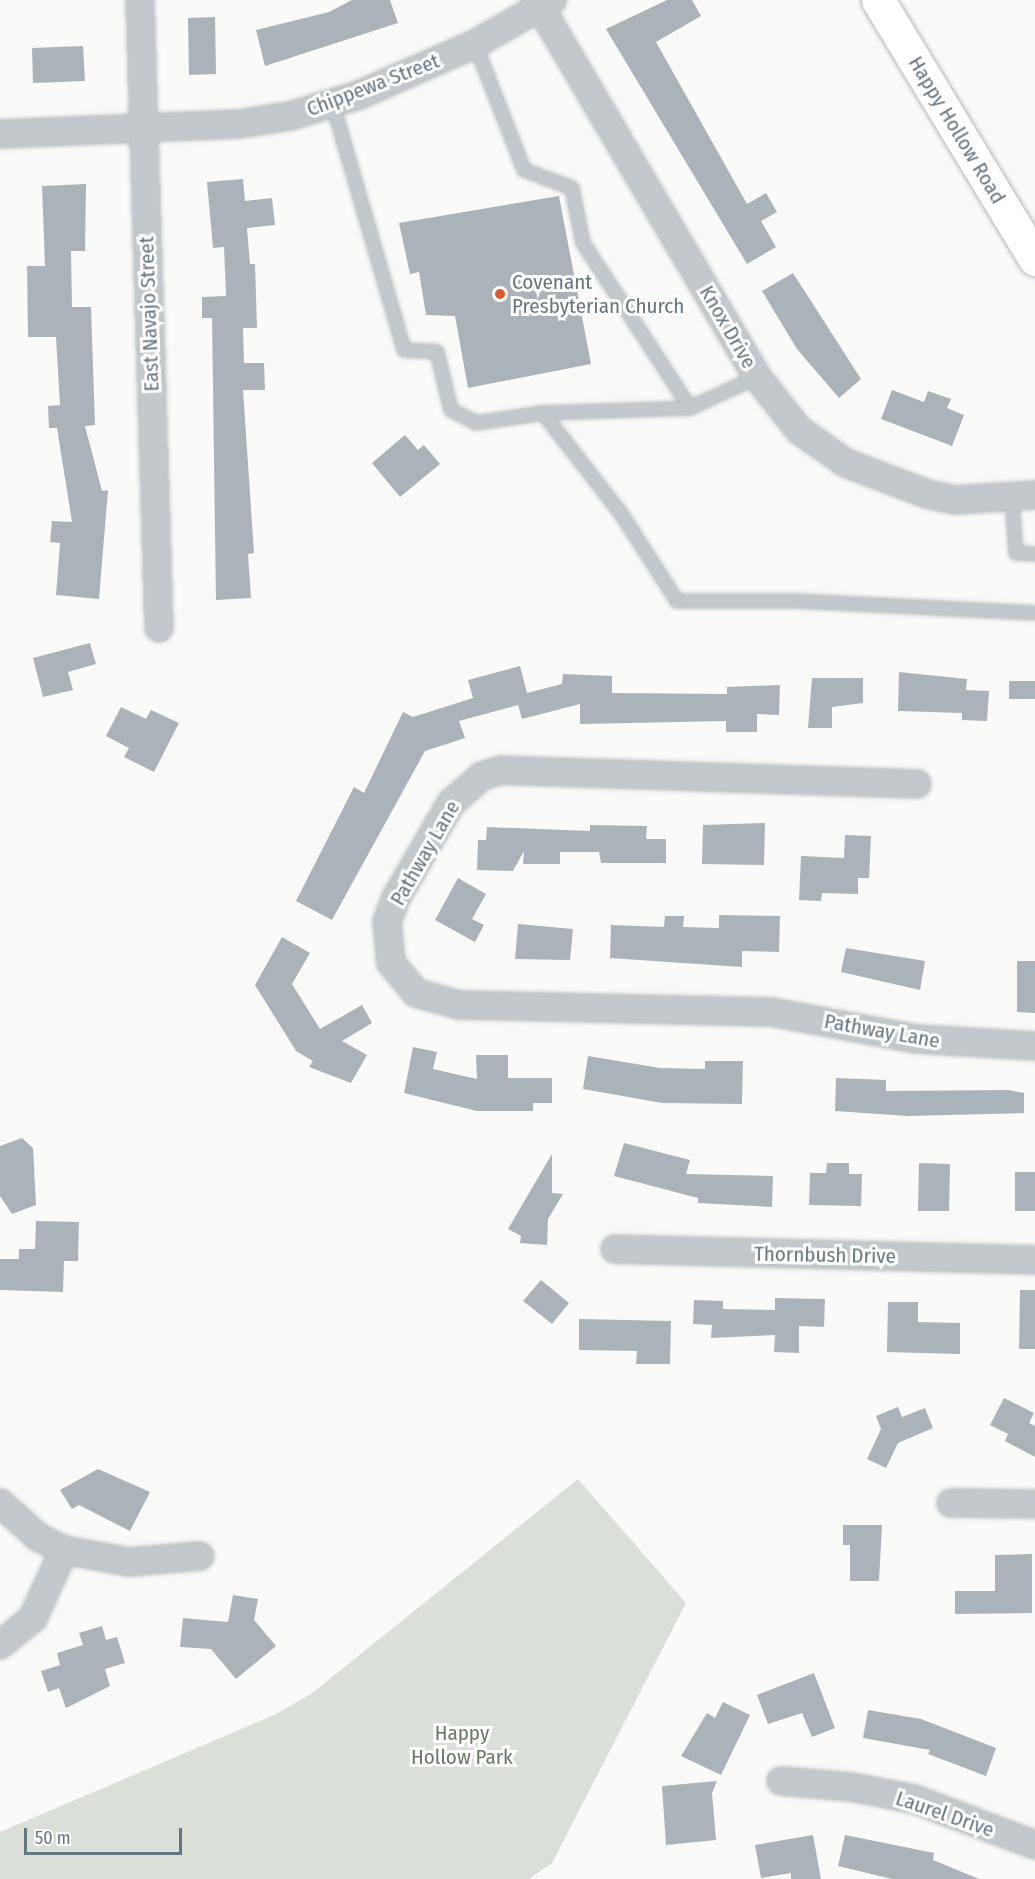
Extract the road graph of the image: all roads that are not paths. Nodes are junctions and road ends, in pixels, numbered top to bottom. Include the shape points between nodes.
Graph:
1 (140, 0) edge
2 (878, 0) edge
3 (543, 2) edge
4 (476, 44) junction
5 (333, 105) junction
6 (144, 128) junction
7 (0, 134) edge
8 (1035, 259) edge
9 (757, 377) junction
10 (690, 408) junction
11 (543, 413) junction
12 (1024, 497) edge
13 (1035, 554) edge
14 (1035, 613) edge
15 (159, 627) dead end
16 (916, 784) dead end
17 (1035, 1046) edge
18 (615, 1249) dead end
19 (1035, 1260) edge
20 (0, 1503) edge
21 (951, 1503) dead end
22 (1035, 1504) edge
23 (64, 1550) junction
24 (200, 1556) dead end
25 (0, 1644) edge
26 (781, 1781) dead end
27 (1035, 1845) edge

1 - 6 street, East Navajo Street
2 - 8 main road, Happy Hollow Road
3 - 4 street, Chippewa Street
3 - 9 street, Knox Drive
4 - 5 street, Chippewa Street
4 - 10 lane via 524,170 572,188 583,243
5 - 6 street, Chippewa Street via 239,124
5 - 11 lane via 404,350 437,352 451,410 476,423
6 - 7 street, Chippewa Street
6 - 15 street, East Navajo Street
9 - 10 lane
9 - 12 street, Knox Drive via 799,430 846,463 927,494 955,500
10 - 11 lane
11 - 14 lane via 622,516 677,601 797,601
12 - 13 lane via 1016,553
16 - 17 street, Pathway Lane via 502,770 482,776 451,803 396,898 387,921 391,963 416,993 459,1005 771,1012 917,1040
18 - 19 street, Thornbush Drive
20 - 23 street via 38,1537
21 - 22 street
23 - 24 street via 129,1562
23 - 25 street via 33,1618
26 - 27 street, Laurel Drive via 851,1786 914,1800

